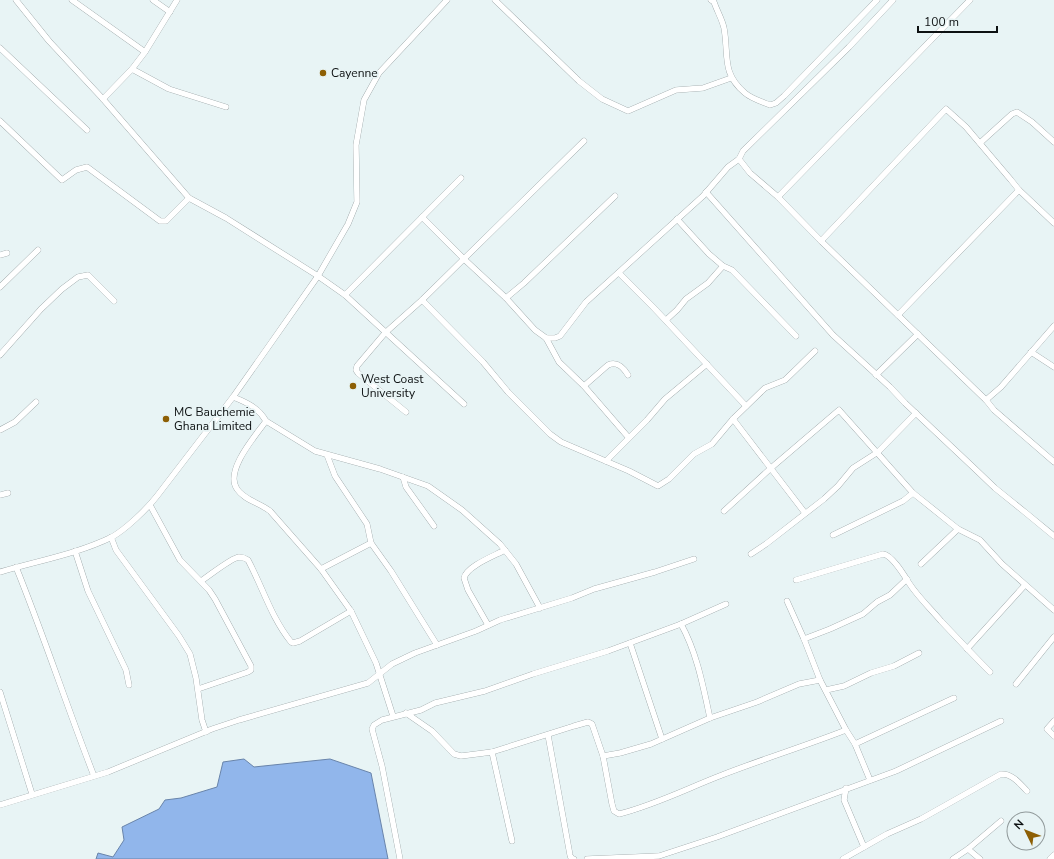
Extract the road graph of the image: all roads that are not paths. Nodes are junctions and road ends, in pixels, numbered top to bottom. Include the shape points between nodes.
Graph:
1 (16, 0) edge
2 (72, 0) edge
3 (153, 0) edge
4 (177, 0) edge
5 (447, 0) edge
6 (495, 0) edge
7 (711, 0) edge
8 (877, 0) edge
9 (893, 0) edge
10 (970, 0) edge
11 (170, 12) junction
12 (0, 48) edge
13 (145, 52) junction
14 (132, 69) junction
15 (731, 78) junction
16 (103, 99) junction
17 (226, 107) dead end
18 (0, 121) edge
19 (87, 130) dead end
20 (584, 140) dead end
21 (1054, 142) edge
22 (980, 143) junction
23 (739, 158) junction
24 (462, 178) dead end
25 (1019, 190) junction
26 (706, 192) junction
27 (615, 196) dead end
28 (778, 197) junction
29 (189, 198) junction
30 (422, 217) junction
31 (677, 219) junction
32 (1054, 223) edge
33 (821, 241) junction
34 (38, 250) dead end
35 (7, 253) dead end
36 (0, 255) edge
37 (464, 259) junction
38 (723, 266) junction
39 (619, 273) junction
40 (318, 276) junction
41 (0, 287) edge
42 (344, 295) junction
43 (506, 298) junction
44 (422, 300) junction
45 (114, 301) dead end
46 (898, 315) junction
47 (666, 320) junction
48 (1054, 326) edge
49 (385, 333) junction
50 (918, 334) junction
51 (796, 336) dead end
52 (546, 338) junction
53 (815, 351) dead end
54 (1031, 352) junction
55 (0, 355) edge
56 (707, 364) junction
57 (1054, 367) edge
58 (628, 375) dead end
59 (876, 375) junction
60 (584, 386) junction
61 (233, 397) junction
62 (986, 400) junction
63 (36, 402) dead end
64 (464, 404) dead end
65 (746, 406) junction
66 (406, 412) dead end
67 (916, 413) junction
68 (733, 419) junction
69 (266, 421) junction
70 (0, 430) edge
71 (629, 438) junction
72 (878, 452) junction
73 (327, 455) junction
74 (606, 461) junction
75 (1054, 462) edge
76 (771, 468) junction
77 (403, 477) junction
78 (8, 493) dead end
79 (913, 493) junction
80 (0, 495) edge
81 (150, 505) junction
82 (724, 511) dead end
83 (805, 513) junction
84 (434, 526) dead end
85 (958, 529) junction
86 (833, 535) dead end
87 (1054, 536) edge
88 (111, 537) junction
89 (371, 543) junction
90 (505, 550) junction
91 (75, 551) junction
92 (751, 554) dead end
93 (694, 559) dead end
94 (921, 564) dead end
95 (16, 567) junction
96 (321, 569) junction
97 (0, 572) edge
98 (907, 579) junction
99 (796, 580) dead end
100 (201, 581) junction
101 (1025, 585) junction
102 (787, 601) dead end
103 (726, 604) dead end
104 (540, 608) junction
105 (1054, 610) edge
106 (351, 611) junction
107 (681, 624) junction
108 (488, 625) junction
109 (1054, 638) edge
110 (804, 639) junction
111 (630, 643) junction
112 (437, 645) junction
113 (967, 649) junction
114 (919, 653) dead end
115 (990, 672) dead end
116 (380, 675) junction
117 (820, 680) junction
118 (1016, 684) dead end
119 (129, 685) dead end
120 (198, 689) junction
121 (826, 690) junction
122 (0, 692) edge
123 (954, 698) dead end
124 (406, 713) junction
125 (393, 716) junction
126 (710, 718) junction
127 (1001, 721) dead end
128 (1054, 722) edge
129 (846, 730) junction
130 (206, 732) junction
131 (548, 735) junction
132 (1054, 736) edge
133 (662, 739) junction
134 (855, 744) junction
135 (492, 752) junction
136 (603, 756) junction
137 (94, 776) junction
138 (870, 780) junction
139 (846, 788) junction
140 (1026, 791) dead end
141 (32, 794) junction
142 (0, 805) edge
143 (1001, 822) dead end
144 (512, 841) dead end
145 (864, 847) junction
146 (968, 849) junction
147 (1054, 855) edge
148 (400, 859) edge
149 (574, 859) edge
150 (587, 859) edge
151 (843, 859) edge
152 (953, 859) edge
153 (980, 859) edge
154 (1050, 859) edge

1 - 16 street via 49,41
2 - 13 street
3 - 11 street
4 - 11 street
5 - 40 street via 379,73 364,100 356,145 357,202 348,224
6 - 15 street via 579,80 602,99 628,111 676,90 703,88
7 - 15 street via 724,26 726,61
8 - 15 street via 776,103 770,105 746,94
9 - 23 street via 743,151
10 - 28 street
11 - 13 street
12 - 19 street
13 - 14 street
14 - 16 street
14 - 17 street via 169,89
16 - 29 street
18 - 29 street via 62,180 76,170 87,167 160,221 166,221
20 - 37 street
21 - 22 street via 1017,112
22 - 25 street
22 - 33 street via 946,109
23 - 26 street
23 - 28 street via 750,172
24 - 30 street
25 - 32 street
25 - 46 street
26 - 31 street
26 - 59 street via 833,335
27 - 43 street
28 - 33 street
29 - 40 street via 226,218
30 - 37 street
30 - 42 street
31 - 38 street
31 - 39 street
33 - 46 street
34 - 41 street
35 - 36 street
37 - 43 street
37 - 44 street
38 - 47 street via 708,283 686,299
38 - 51 street via 732,270
39 - 47 street
39 - 52 street via 586,302 560,336
40 - 42 street
40 - 61 street
42 - 49 street
43 - 52 street via 535,330
44 - 49 street
44 - 74 street via 550,434
45 - 55 street via 88,275 78,277 50,301
46 - 50 street
47 - 56 street
48 - 54 street
49 - 64 street
49 - 66 street via 356,370
50 - 59 street
50 - 62 street
52 - 60 street via 559,362
53 - 65 street via 785,380 765,388
54 - 57 street
54 - 62 street via 1001,387
56 - 65 street
56 - 71 street via 665,399
58 - 60 street via 618,364 612,363
59 - 67 street
60 - 71 street
61 - 69 street via 261,413
61 - 81 street
62 - 75 street via 1013,428
63 - 70 street via 15,422
65 - 68 street
67 - 72 street
67 - 87 street via 995,488
68 - 74 street via 712,444 694,454 669,479 658,486
68 - 76 street
69 - 73 street via 315,451
69 - 96 street via 238,463 235,484 244,495 270,511
71 - 74 street
72 - 76 street via 839,410
72 - 79 street
72 - 83 street via 853,468 831,493
73 - 77 street
73 - 89 street via 334,476 367,524
76 - 82 street
76 - 83 street
77 - 84 street via 406,487
77 - 90 street via 428,486 462,510
78 - 80 street
79 - 85 street
79 - 86 street via 903,501
81 - 88 street via 124,529
81 - 100 street via 180,560
83 - 92 street via 782,533
85 - 94 street
85 - 101 street via 980,540
88 - 91 street
88 - 120 street via 116,550 190,654
89 - 96 street
89 - 112 street via 392,571
90 - 104 street via 516,564
90 - 108 street via 466,572 464,578
91 - 95 street
91 - 119 street via 88,591 126,670
93 - 104 street
95 - 97 street
95 - 137 street
96 - 106 street
98 - 99 street via 890,557 883,554
98 - 110 street via 863,614
98 - 113 street via 916,594
100 - 106 street via 238,557 244,557 262,587 277,624 293,643
100 - 120 street via 215,599 251,670
101 - 105 street
101 - 113 street
102 - 110 street
103 - 107 street
104 - 108 street
106 - 116 street
107 - 111 street
107 - 126 street via 703,684
108 - 112 street
109 - 118 street
110 - 117 street
111 - 124 street via 485,691
111 - 133 street
112 - 116 street via 392,664
113 - 115 street
114 - 121 street via 844,686
116 - 125 street
116 - 130 street via 368,683
117 - 121 street
117 - 126 street via 799,684 758,702
120 - 130 street
121 - 129 street
122 - 141 street
123 - 134 street
124 - 125 street
124 - 135 street via 432,731 457,756
125 - 148 street via 378,721 372,729
126 - 133 street
127 - 138 street via 896,771
128 - 132 street via 1048,729
129 - 134 street
129 - 136 street via 619,814 614,811 612,804
130 - 137 street
131 - 135 street
131 - 136 street via 588,722 592,724
131 - 149 street via 570,855
133 - 136 street via 637,749
134 - 138 street
135 - 144 street
137 - 141 street
138 - 139 street
139 - 145 street via 844,800
139 - 150 street via 659,856
140 - 145 street via 1012,776 1001,774 921,819
141 - 142 street
143 - 146 street
145 - 151 street
146 - 152 street
146 - 153 street
147 - 154 street

